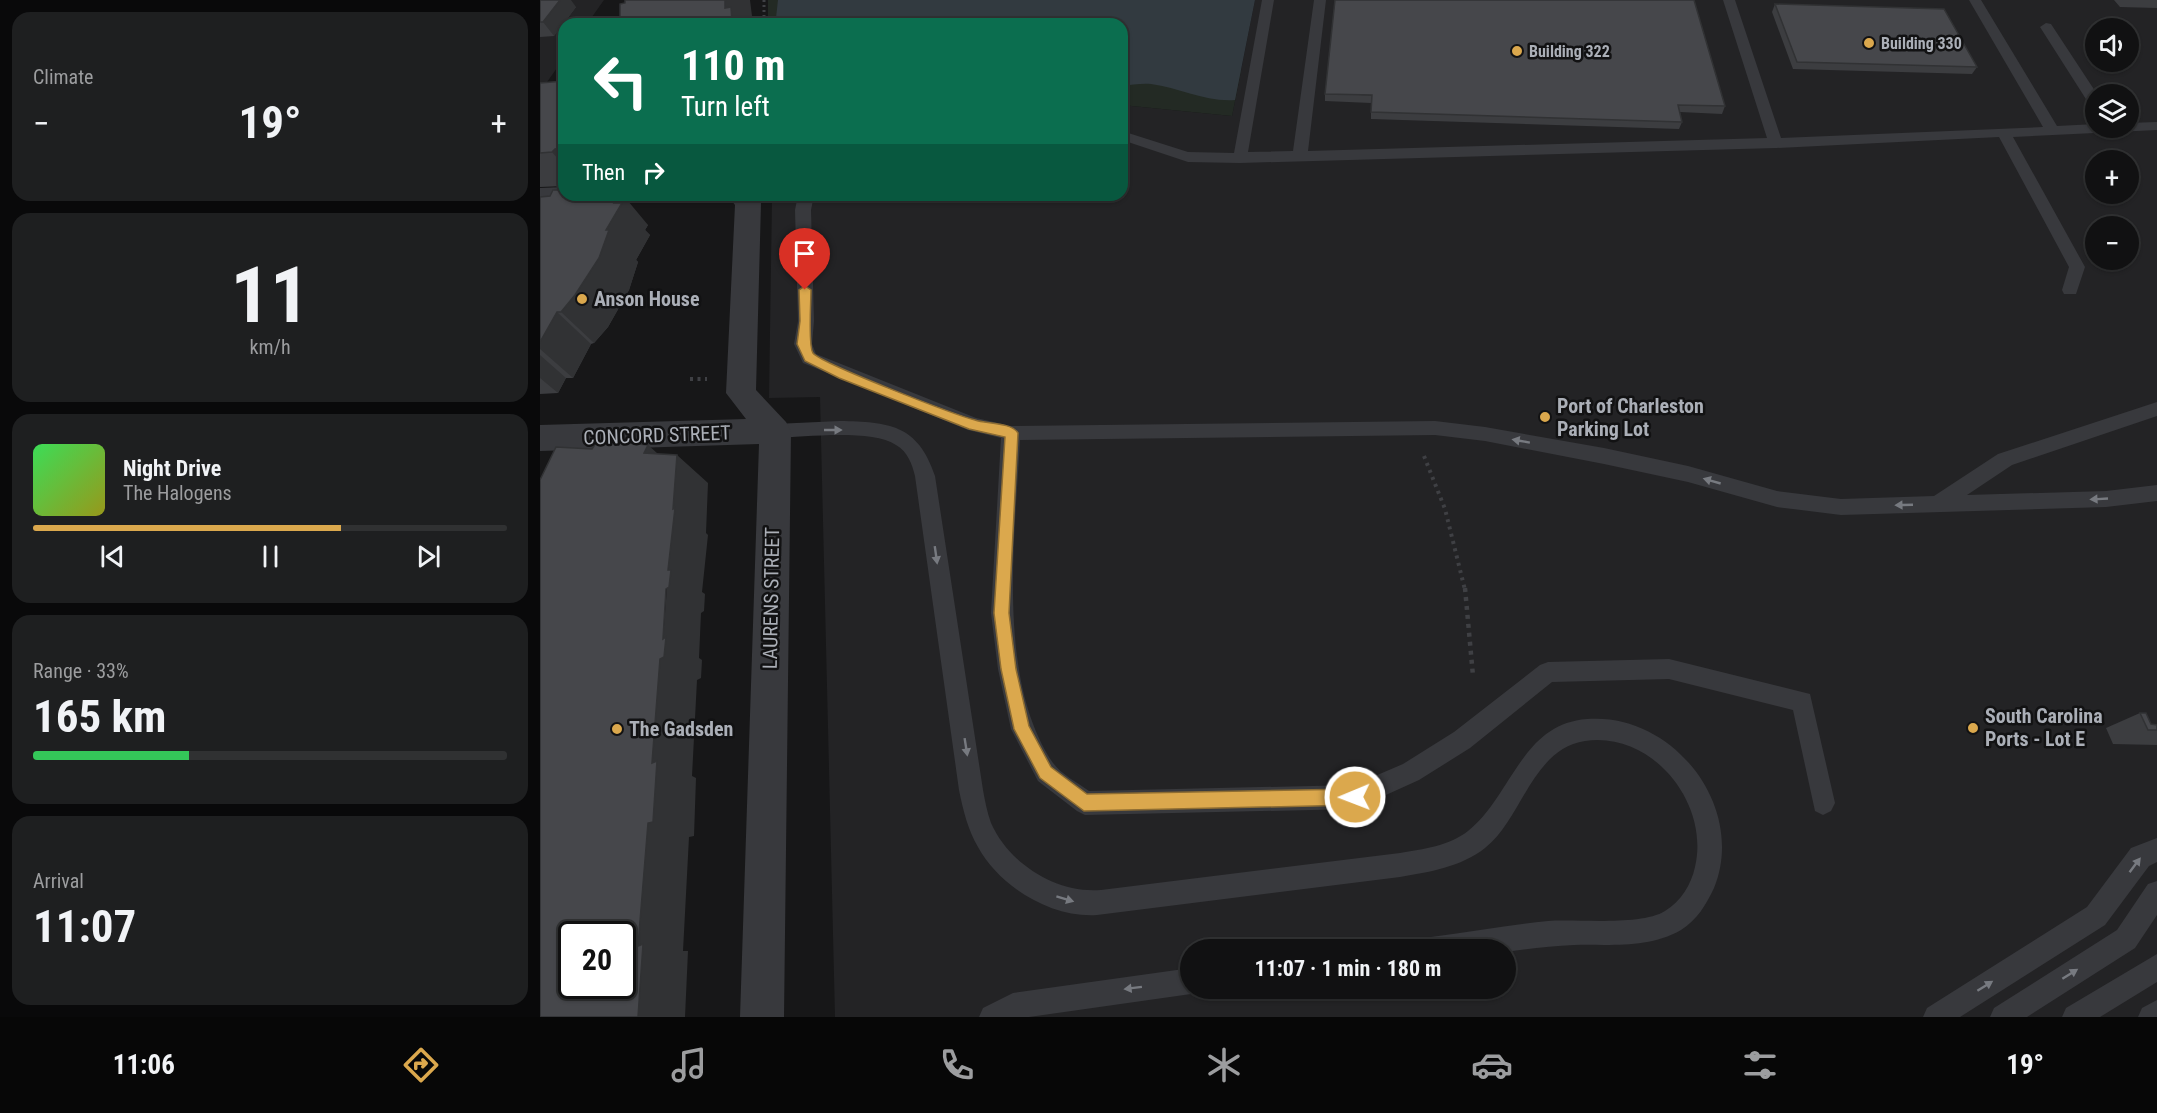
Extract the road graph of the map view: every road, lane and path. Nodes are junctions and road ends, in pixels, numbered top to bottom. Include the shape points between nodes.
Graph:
1 (764, 0) edge
2 (1268, 0) edge
3 (1320, 0) edge
4 (1729, 0) edge
5 (1975, 0) edge
6 (764, 18) edge
7 (2046, 27) dead end
8 (2085, 87) edge
9 (2157, 126) edge
10 (2139, 127) edge
11 (2085, 129) edge
12 (2053, 131) junction
13 (2004, 133) junction
14 (1128, 137) edge
15 (1776, 143) junction
16 (1300, 156) junction
17 (1240, 158) junction
18 (558, 195) edge
19 (540, 196) edge
20 (746, 201) edge
21 (805, 203) edge
22 (2070, 290) dead end
23 (690, 379) dead end
24 (714, 379) dead end
25 (2157, 410) edge
26 (1412, 429) junction
27 (775, 431) junction
28 (1011, 433) junction
29 (553, 444) edge
30 (2157, 493) edge
31 (1938, 504) junction
32 (1473, 676) dead end
33 (1823, 803) dead end
34 (2157, 850) edge
35 (2157, 893) edge
36 (1515, 939) edge
37 (2157, 967) edge
38 (1180, 983) edge
39 (2157, 1013) edge
40 (762, 1017) edge
41 (992, 1017) edge
42 (1936, 1017) edge
43 (2002, 1017) edge
44 (2074, 1017) edge
45 (2151, 1017) edge

1 - 6 path
2 - 17 lane
3 - 16 lane
4 - 15 lane
5 - 12 lane
7 - 8 lane
9 - 10 lane
11 - 12 lane
12 - 13 lane
13 - 15 lane
13 - 22 lane via 2077,267
14 - 17 lane via 1188,157
15 - 16 lane
16 - 17 lane
18 - 19 street
20 - 27 street via 741,393
21 - 28 lane via 803,344 809,358 974,426
23 - 24 path
25 - 31 lane via 2005,459
26 - 28 lane
31 -> 26 lane via 1841,507 1777,500 1688,474 1604,456 1485,434
26 - 32 path via 1436,482 1459,558 1471,632
27 - 29 street, CONCORD STREET
27 -> 36 lane via 881,431 902,439 920,457 976,813 987,839 1004,863 1055,896 1078,903 1115,901 1440,858 1483,834 1540,754 1560,739 1582,731 1602,729 1628,734 1652,745 1679,767 1706,808 1711,858 1698,896 1683,912 1666,924 1648,929
27 - 40 street, LAURENS STREET
28 - 33 lane via 1002,613 1009,669 1022,729 1041,765 1084,803 1355,797 1411,772 1462,740 1548,672 1669,669 1802,702
30 -> 31 lane via 2106,499
42 -> 34 lane via 2096,915 2140,857
43 -> 35 lane via 2126,939
37 - 44 lane
38 -> 41 lane via 1013,1006
39 - 45 lane

